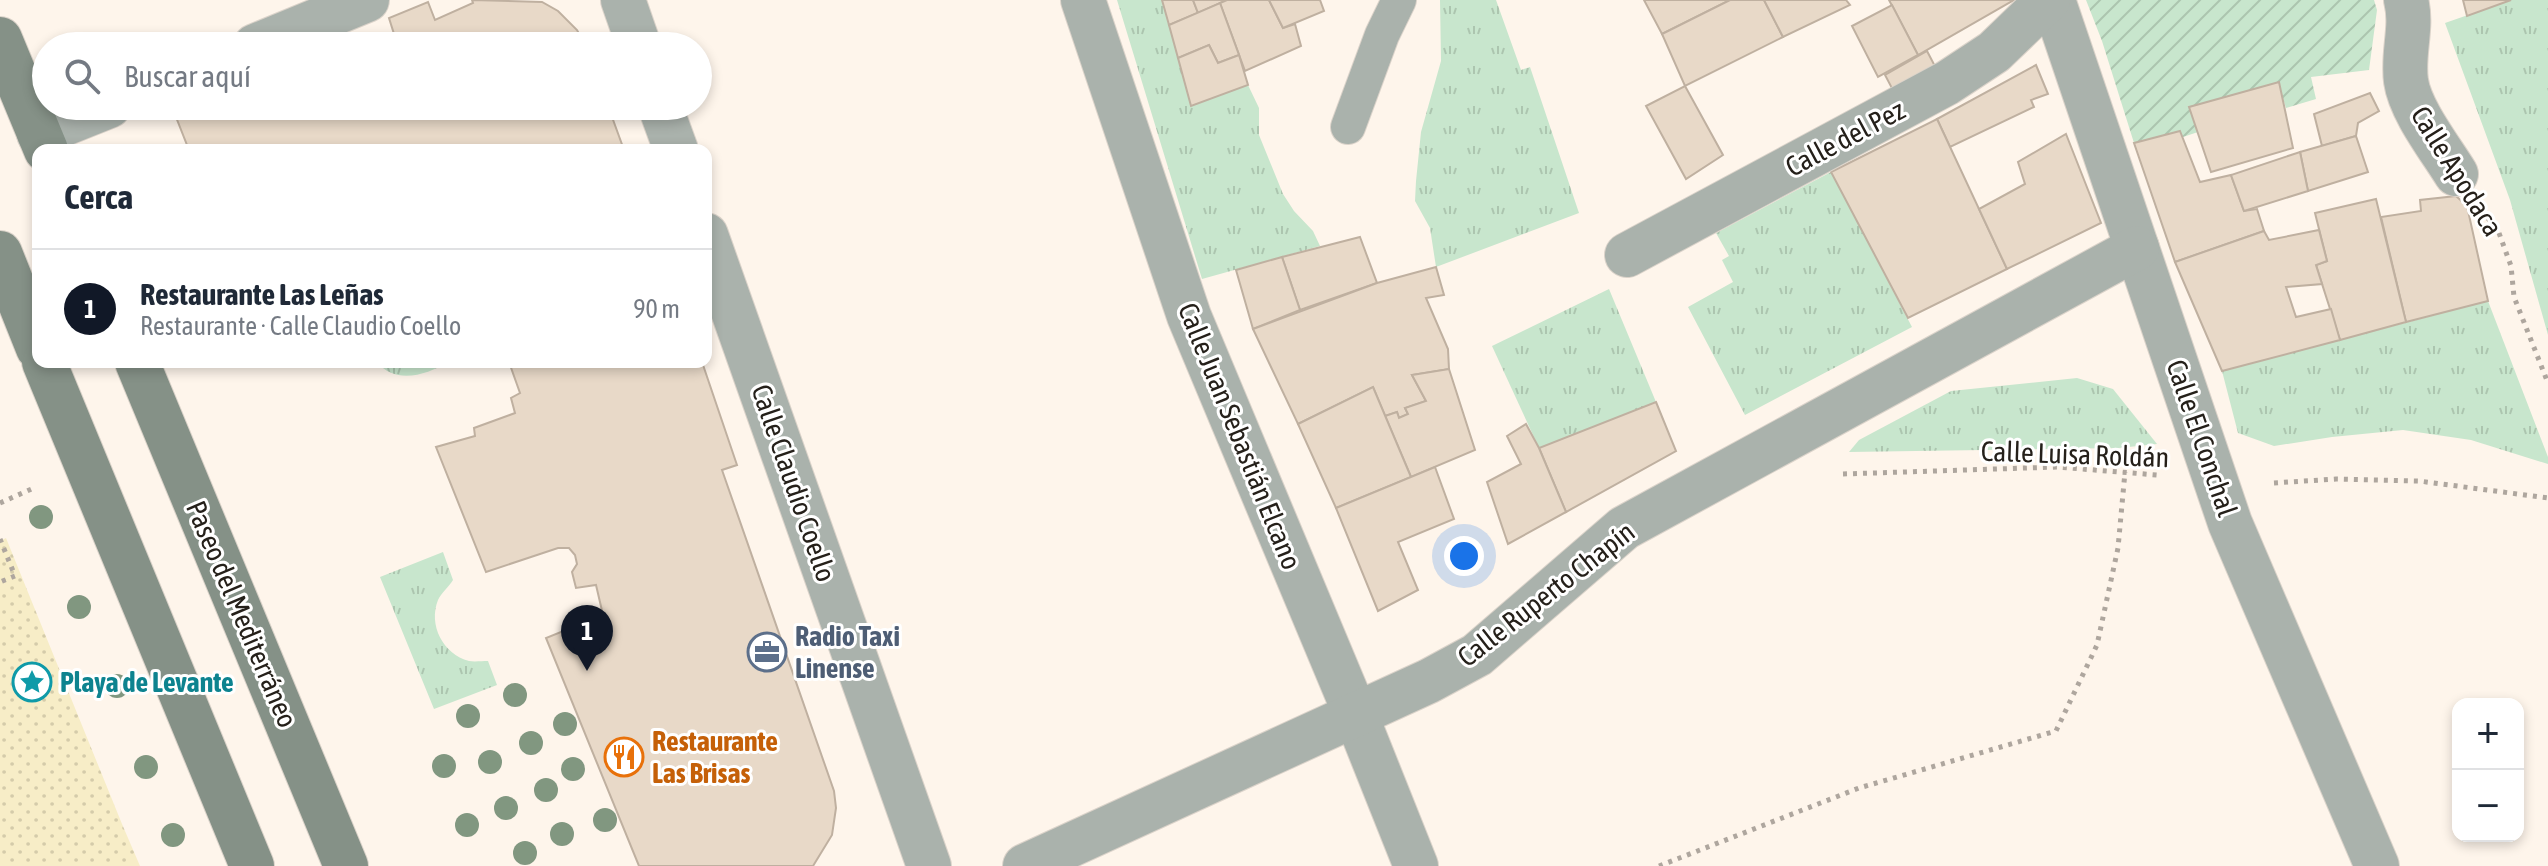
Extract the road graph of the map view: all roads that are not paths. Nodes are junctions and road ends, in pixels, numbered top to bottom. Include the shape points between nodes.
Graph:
1 (367, 0) edge
2 (623, 0) edge
3 (1083, 0) edge
4 (1399, 0) edge
5 (2051, 0) edge
6 (2406, 0) edge
7 (289, 32) edge
8 (634, 32) edge
9 (0, 39) edge
10 (32, 117) edge
11 (33, 120) edge
12 (83, 120) edge
13 (665, 120) edge
14 (1348, 127) dead end
15 (42, 142) edge
16 (674, 144) edge
17 (2456, 174) road end
18 (2137, 248) junction
19 (712, 252) edge
20 (0, 253) edge
21 (1627, 255) dead end
22 (32, 333) edge
23 (46, 368) edge
24 (139, 368) edge
25 (1355, 713) junction
26 (252, 866) edge
27 (346, 866) edge
28 (929, 866) edge
29 (1025, 866) edge
30 (1416, 866) edge
31 (2377, 866) edge

1 - 7 street
2 - 8 street
3 - 25 street, Calle Juan Sebastián Elcano via 1189,316
4 - 14 lane
5 - 18 street, Calle El Conchal
5 - 21 street, Calle del Pez via 1994,52 1947,83
6 - 17 street, Calle Apodaca via 2406,82
9 - 10 main road
11 - 15 main road
12 - 15 street
13 - 16 street
18 - 25 street, Calle Ruperto Chapín via 1624,528 1477,655
18 - 31 street, Calle El Conchal via 2230,523
19 - 28 street, Calle Claudio Coello
20 - 22 main road
23 - 26 main road
24 - 27 main road, Paseo del Mediterráneo
25 - 29 street, Calle Ruperto Chapín
25 - 30 street, Calle Juan Sebastián Elcano

